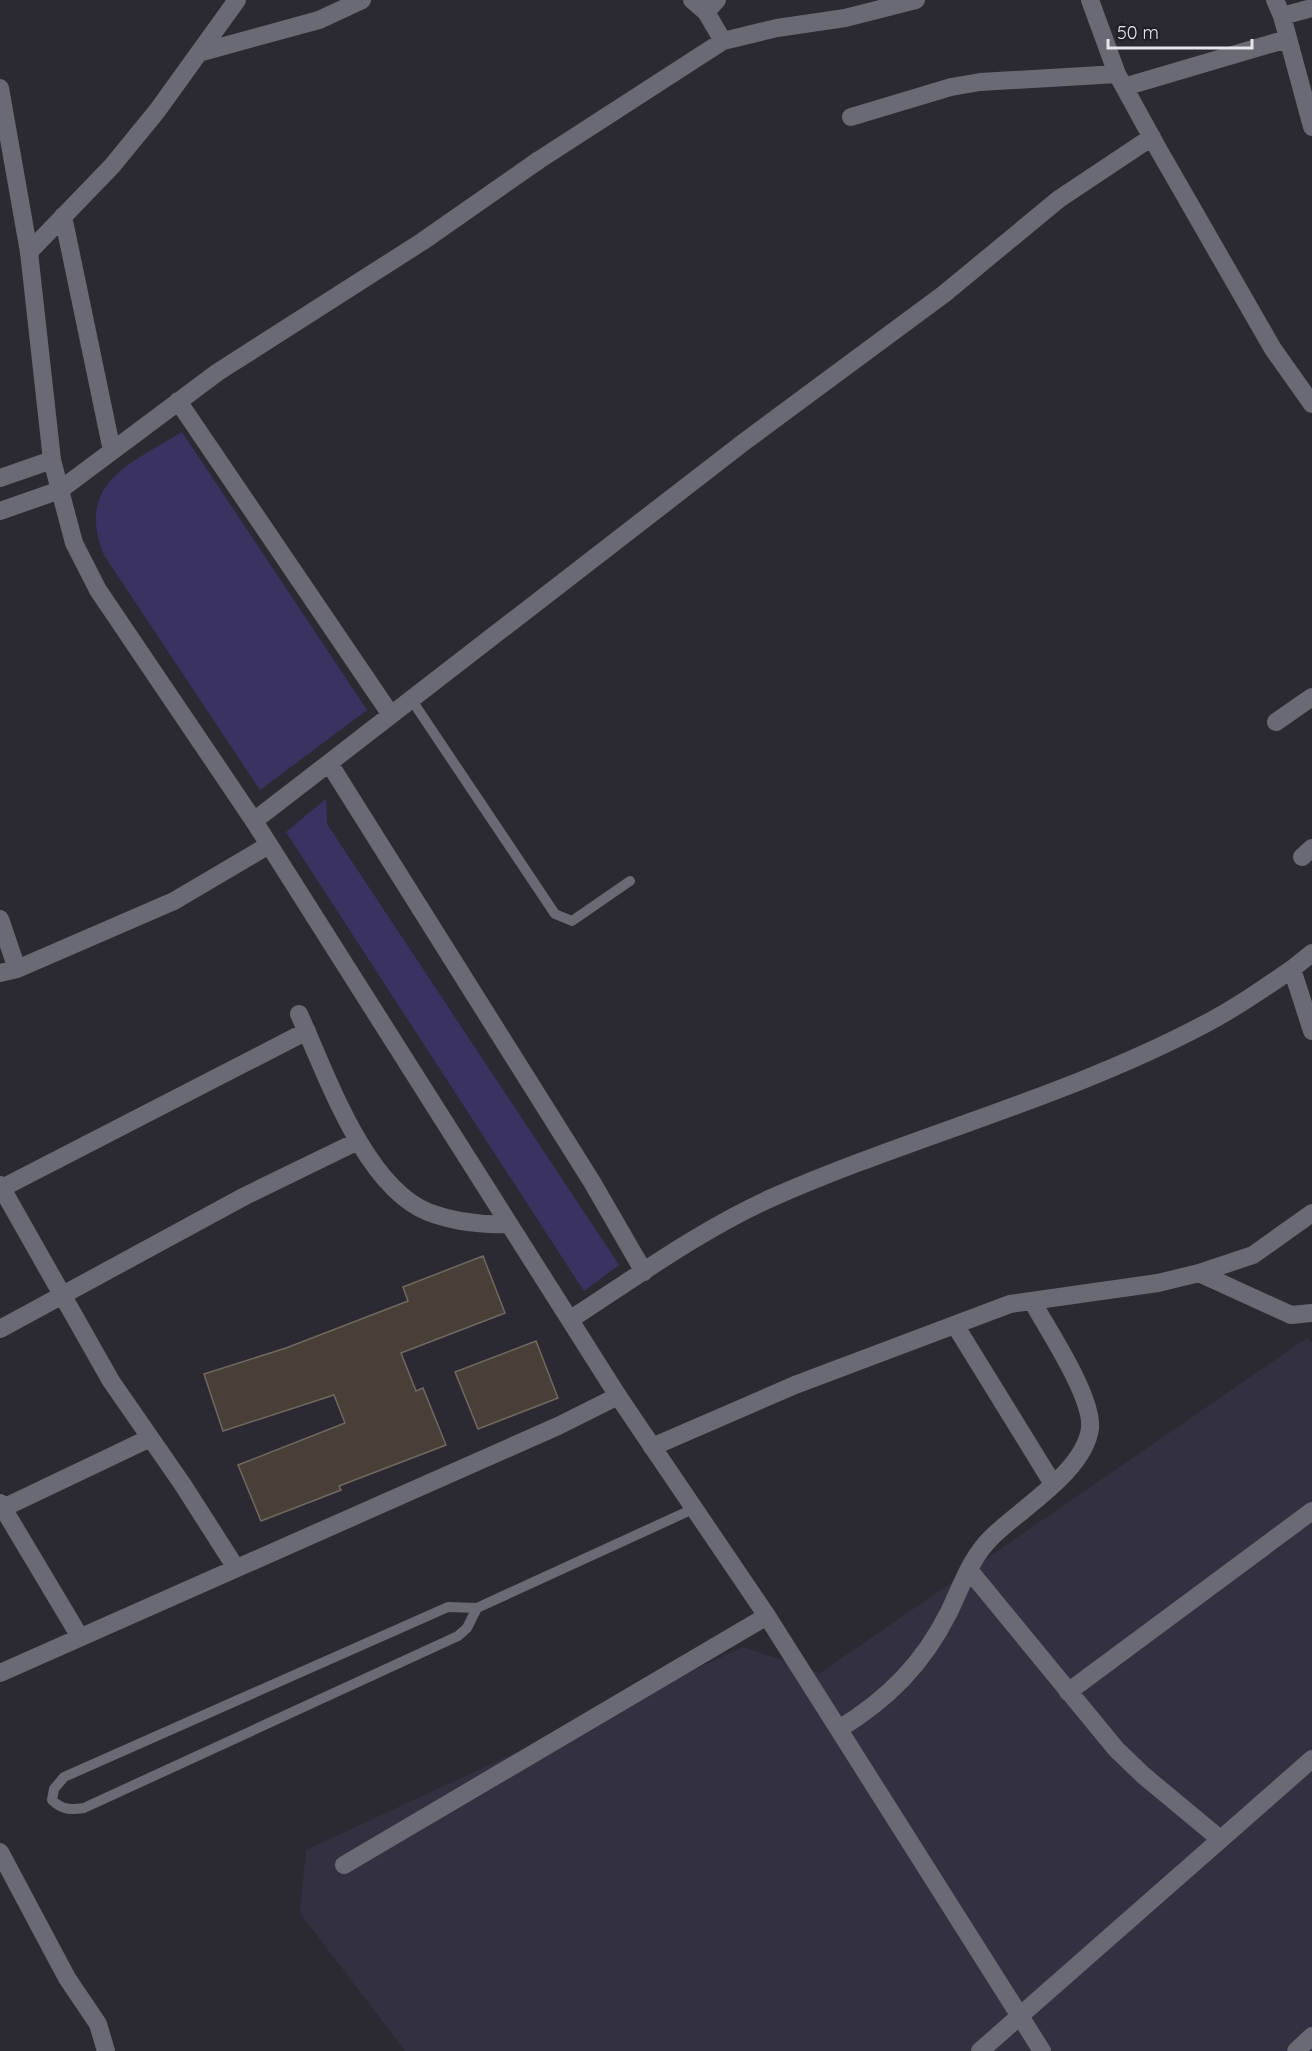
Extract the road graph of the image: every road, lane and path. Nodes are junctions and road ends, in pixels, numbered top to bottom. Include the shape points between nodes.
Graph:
1 (237, 0) edge
2 (362, 0) edge
3 (692, 0) edge
4 (916, 0) edge
5 (1089, 0) edge
6 (712, 6) edge
7 (1278, 8) edge
8 (1312, 8) edge
9 (1287, 39) junction
10 (723, 40) junction
11 (202, 52) junction
12 (1121, 80) junction
13 (0, 88) edge
14 (850, 117) dead end
15 (1312, 127) edge
16 (1152, 137) junction
17 (63, 216) junction
18 (29, 252) junction
19 (178, 401) junction
20 (1312, 404) edge
21 (112, 451) junction
22 (52, 460) junction
23 (0, 478) edge
24 (60, 490) junction
25 (0, 511) edge
26 (1312, 697) edge
27 (411, 699) junction
28 (391, 715) junction
29 (1276, 722) dead end
30 (328, 763) junction
31 (254, 820) junction
32 (269, 845) junction
33 (630, 881) dead end
34 (0, 919) edge
35 (1312, 953) edge
36 (1292, 969) junction
37 (9, 971) edge
38 (299, 1014) dead end
39 (307, 1031) junction
40 (1312, 1031) edge
41 (358, 1140) junction
42 (1, 1186) edge
43 (1312, 1213) edge
44 (509, 1224) junction
45 (644, 1272) junction
46 (1199, 1274) junction
47 (61, 1295) junction
48 (1032, 1301) junction
49 (1312, 1313) edge
50 (571, 1319) junction
51 (955, 1325) junction
52 (0, 1329) edge
53 (618, 1396) junction
54 (150, 1438) junction
55 (651, 1447) junction
56 (1053, 1484) junction
57 (1, 1507) edge
58 (693, 1509) junction
59 (1312, 1511) edge
60 (236, 1568) junction
61 (969, 1570) junction
62 (477, 1608) junction
63 (767, 1616) junction
64 (80, 1637) junction
65 (0, 1672) edge
66 (1068, 1692) junction
67 (838, 1729) junction
68 (1312, 1759) edge
69 (1220, 1839) junction
70 (0, 1852) edge
71 (344, 1865) dead end
72 (1020, 2014) junction
73 (1312, 2036) edge
74 (106, 2051) edge
75 (980, 2051) edge
76 (1042, 2051) edge
77 (1296, 2051) edge

1 - 11 street
2 - 11 street via 319,20
3 - 6 street
4 - 10 street via 845,18
5 - 12 street
6 - 10 street
7 - 8 street
7 - 9 street
9 - 12 street
9 - 15 street
10 - 19 street
11 - 17 street via 118,158
12 - 14 street via 980,82
12 - 16 street
13 - 18 street
16 - 20 street via 1274,349
16 - 27 street via 1059,199 944,294 744,442
17 - 18 street
17 - 21 street
18 - 22 street
19 - 21 street
19 - 28 street
21 - 24 street
22 - 23 street
22 - 24 street
24 - 25 street
24 - 31 street via 74,543 98,590
26 - 29 street
27 - 28 street
27 - 33 lane via 555,914 572,921
28 - 30 street
30 - 31 street
30 - 45 street via 592,1182
31 - 32 street
32 - 37 street via 174,901
32 - 44 street
34 - 37 street
35 - 36 street
36 - 40 street
36 - 45 street via 1166,1043 1084,1079 769,1199 724,1221
38 - 39 street
39 - 41 street
39 - 42 street
41 - 44 street via 389,1185 427,1212 484,1224
41 - 47 street
42 - 47 street
43 - 46 street via 1253,1256
44 - 50 street
45 - 50 street
46 - 48 street
46 - 49 street via 1292,1315
47 - 52 street
47 - 54 street
48 - 51 street via 1010,1304
48 - 56 street via 1090,1415 1086,1446
50 - 53 street
51 - 55 street via 795,1385
51 - 56 street
53 - 55 street
53 - 60 street
54 - 57 street
54 - 60 street
55 - 58 street
56 - 61 street via 990,1539
57 - 64 street
58 - 62 lane
58 - 63 street
59 - 66 street
60 - 64 street
61 - 66 street
61 - 67 street via 916,1667 882,1700
62 - 62 lane via 448,1607 64,1777 54,1789 52,1800 59,1807 84,1808 458,1636
63 - 67 street
63 - 71 street
64 - 65 street
66 - 69 street via 1116,1749
67 - 72 street
68 - 69 street
69 - 72 street
70 - 74 street via 67,1978 98,2024
72 - 75 street
72 - 76 street
73 - 77 street

